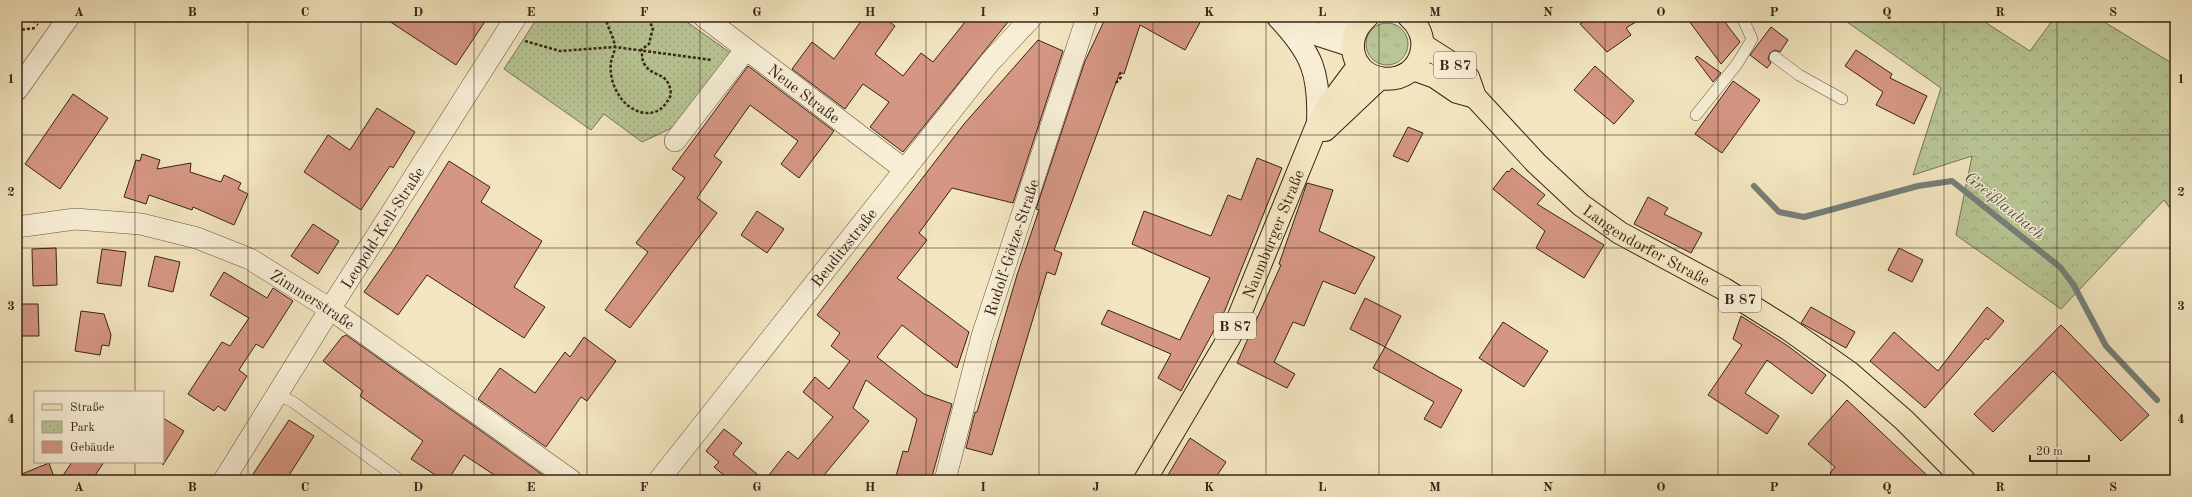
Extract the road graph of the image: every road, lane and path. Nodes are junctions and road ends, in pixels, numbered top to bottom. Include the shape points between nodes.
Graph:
1 (30, 17) edge
2 (69, 17) edge
3 (516, 17) edge
4 (605, 17) edge
5 (647, 17) edge
6 (704, 17) edge
7 (1032, 17) edge
8 (1087, 17) edge
9 (1279, 17) edge
10 (1328, 17) edge
11 (1742, 17) edge
12 (1414, 19) edge
13 (1364, 20) edge
14 (42, 23) dead end
15 (40, 26) junction
16 (17, 30) edge
17 (504, 36) junction
18 (1423, 45) junction
19 (615, 47) junction
20 (743, 47) junction
21 (641, 50) junction
22 (1356, 56) junction
23 (1775, 58) dead end
24 (1413, 69) junction
25 (1120, 72) dead end
26 (1379, 79) junction
27 (1116, 83) dead end
28 (17, 90) edge
29 (1475, 97) junction
30 (1842, 99) dead end
31 (1696, 115) dead end
32 (1318, 124) junction
33 (675, 141) dead end
34 (1305, 154) junction
35 (905, 170) junction
36 (17, 227) edge
37 (330, 308) junction
38 (277, 394) junction
39 (224, 480) edge
40 (400, 480) edge
41 (571, 480) edge
42 (659, 480) edge
43 (945, 480) edge
44 (1144, 480) edge
45 (1964, 480) edge

1 - 15 path
2 - 28 street
3 - 17 street, Leopold-Kell-Straße
4 - 19 path
5 - 21 path via 653,28 652,37 649,44
6 - 20 street, Neue Straße
7 - 35 street, Beuditzstraße via 990,62
8 - 43 street, Rudolf-Götze-Straße via 982,336
9 - 22 main road
9 - 32 main road via 1308,54 1318,87
10 - 13 main road via 1336,20
11 - 31 lane via 1755,42
12 - 18 main road via 1421,33
13 - 22 main road via 1355,33
14 - 15 path
15 - 16 path via 32,30
17 - 19 path via 560,51
17 - 37 street, Leopold-Kell-Straße
18 - 24 main road via 1420,58
18 - 29 main road, Langendorfer Straße / B 87 via 1456,66 1468,77
19 - 21 path
19 - 21 path via 611,63 613,87 627,105 639,112 652,114 660,111 666,104 671,95 670,87 660,74 645,67
20 - 21 path via 727,61
20 - 33 street
20 - 35 street, Neue Straße
22 - 26 main road via 1368,74
22 - 32 main road, B 87
23 - 30 lane via 1800,76
24 - 26 main road via 1397,78
24 - 29 main road, B 87 via 1435,77 1457,92
25 - 27 path via 1121,77
26 - 34 main road, B 87 via 1335,118
29 - 45 main road, Langendorfer Straße / B 87 via 1536,163 1581,205 1620,233 1724,289 1788,328 1844,368 1904,420
32 - 34 main road, B 87
34 - 44 main road, Naumburger Straße / B 87 via 1233,331
35 - 42 street, Beuditzstraße
36 - 37 street, Zimmerstraße via 75,219 141,224 197,238 250,259
37 - 38 street, Leopold-Kell-Straße
37 - 41 street, Zimmerstraße
38 - 39 street, Leopold-Kell-Straße
38 - 40 lane via 293,402

